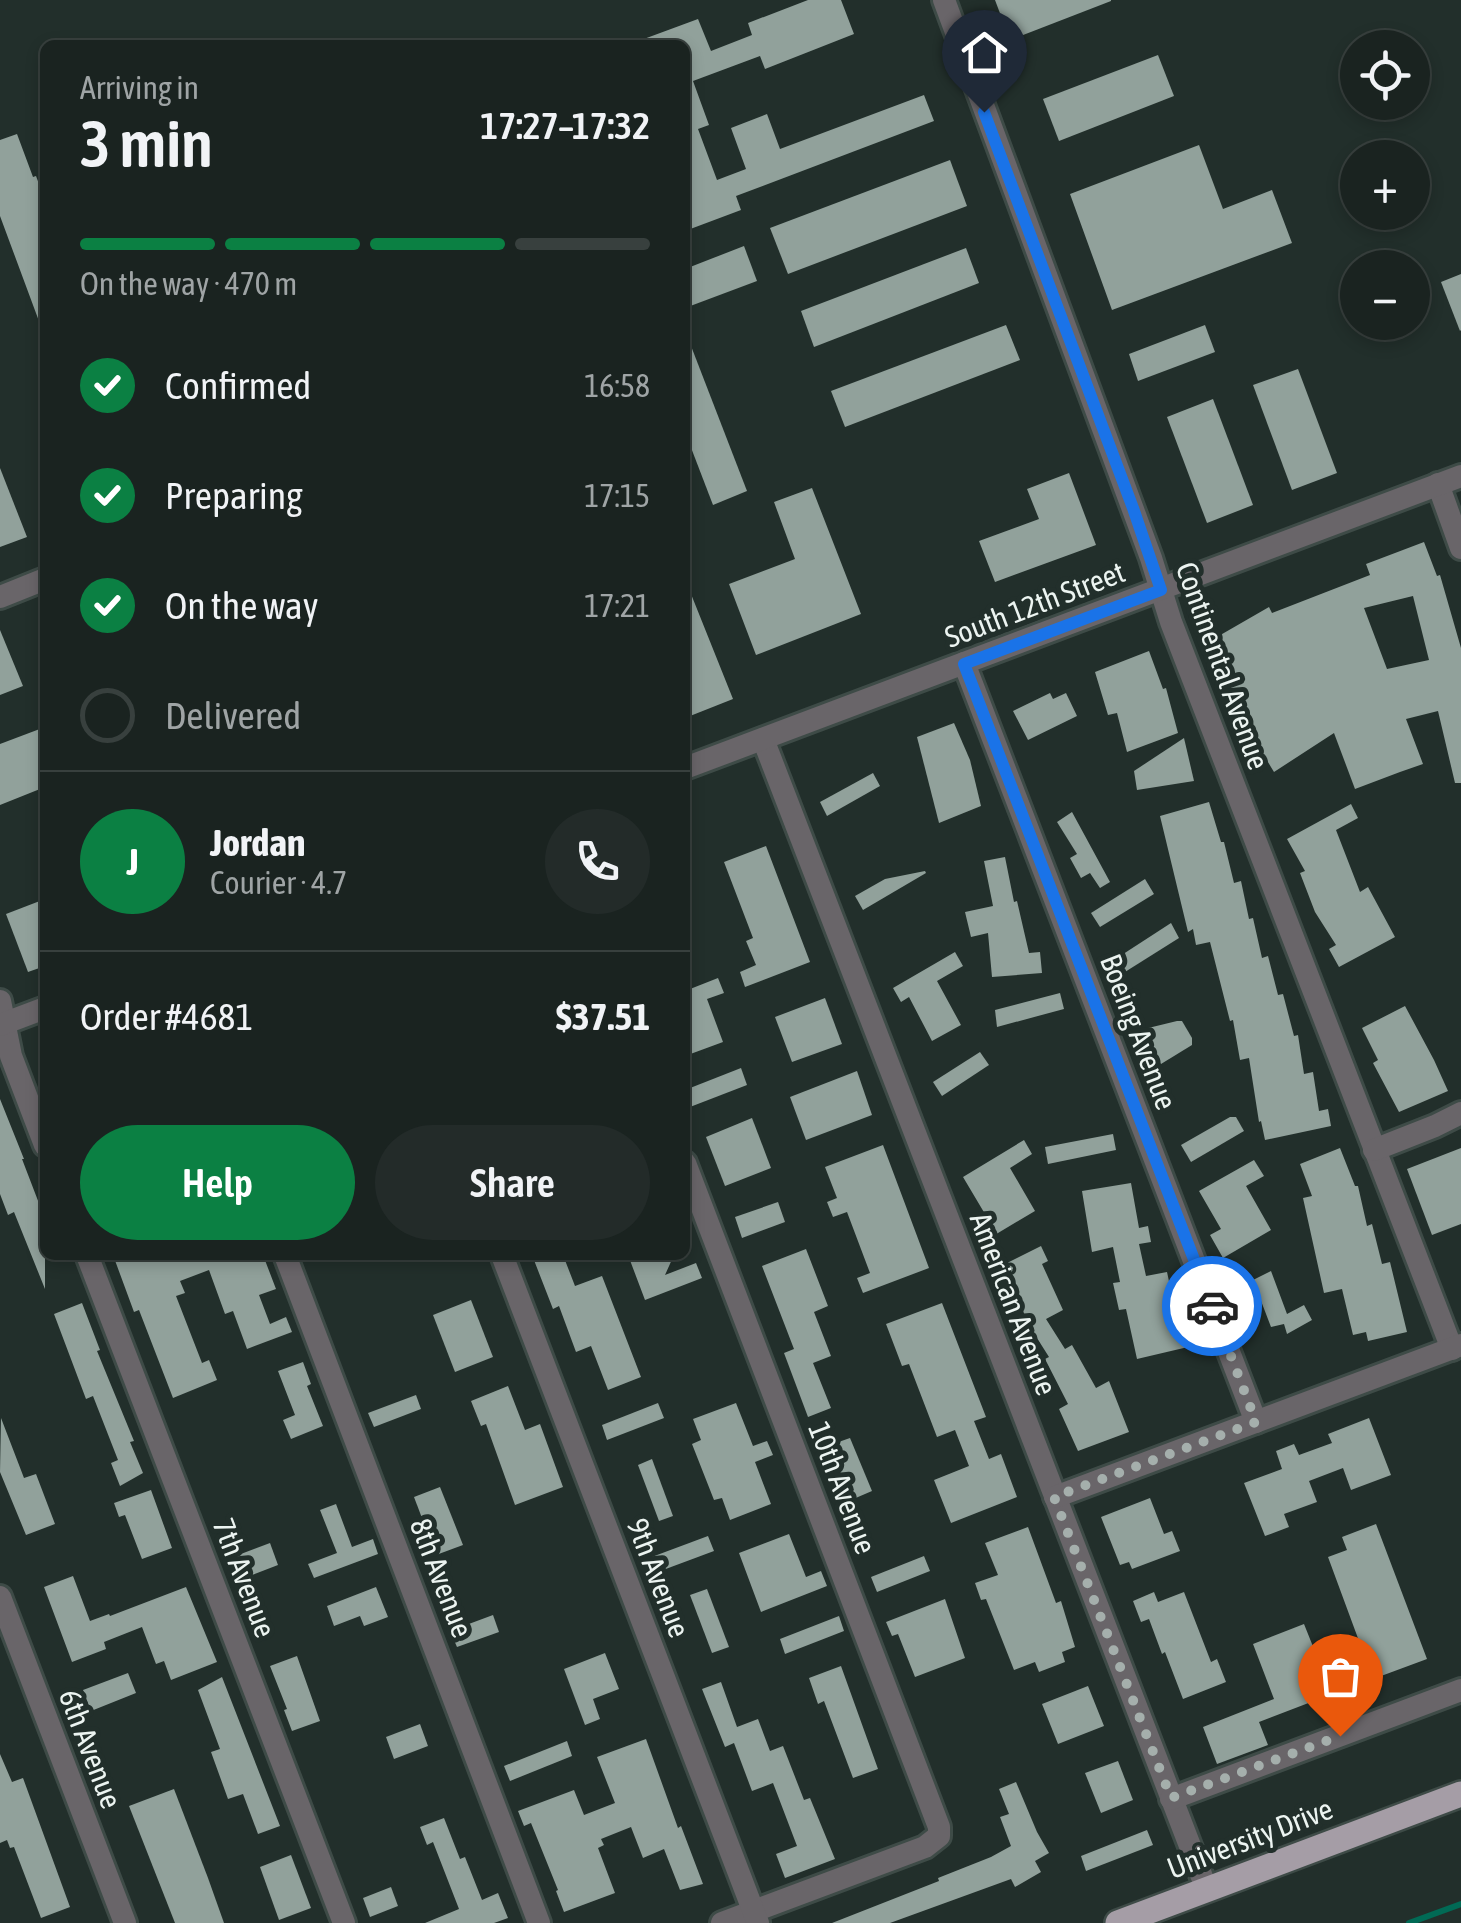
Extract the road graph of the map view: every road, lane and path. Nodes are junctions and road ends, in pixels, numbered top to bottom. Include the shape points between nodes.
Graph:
1 (944, 0) edge
2 (1461, 476) edge
3 (1438, 484) junction
4 (1461, 548) edge
5 (40, 582) edge
6 (1161, 590) junction
7 (0, 596) edge
8 (964, 664) junction
9 (763, 739) junction
10 (690, 766) edge
11 (40, 1009) edge
12 (2, 1017) edge
13 (1461, 1113) edge
14 (40, 1132) edge
15 (1374, 1150) junction
16 (690, 1175) edge
17 (89, 1260) edge
18 (287, 1260) edge
19 (504, 1260) edge
20 (1456, 1347) edge
21 (1256, 1422) junction
22 (1054, 1497) junction
23 (0, 1597) edge
24 (1461, 1690) edge
25 (1461, 1794) edge
26 (1171, 1798) junction
27 (1207, 1890) junction
28 (756, 1917) edge
29 (124, 1923) edge
30 (344, 1923) edge
31 (539, 1923) edge
32 (722, 1923) edge
33 (1118, 1923) edge

1 - 6 street, Continental Avenue
2 - 3 street, South 12th Street
3 - 4 street
3 - 6 street, South 12th Street
5 - 7 street
6 - 8 street, South 12th Street
6 - 15 street, Continental Avenue
8 - 9 street, South 12th Street
8 - 21 street, Boeing Avenue
9 - 10 street, South 12th Street
9 - 22 street, American Avenue
11 - 12 street
12 - 14 street
13 - 15 street
15 - 20 street, Continental Avenue
16 - 28 street, 10th Avenue via 940,1827 925,1848
17 - 30 street, 7th Avenue
18 - 31 street, 8th Avenue
19 - 28 street, 9th Avenue
20 - 21 street
21 - 22 street
22 - 26 street, American Avenue
23 - 29 street, 6th Avenue
24 - 26 street
25 - 27 main road, University Drive
26 - 27 street, American Avenue
27 - 33 main road, University Drive
28 - 32 street

